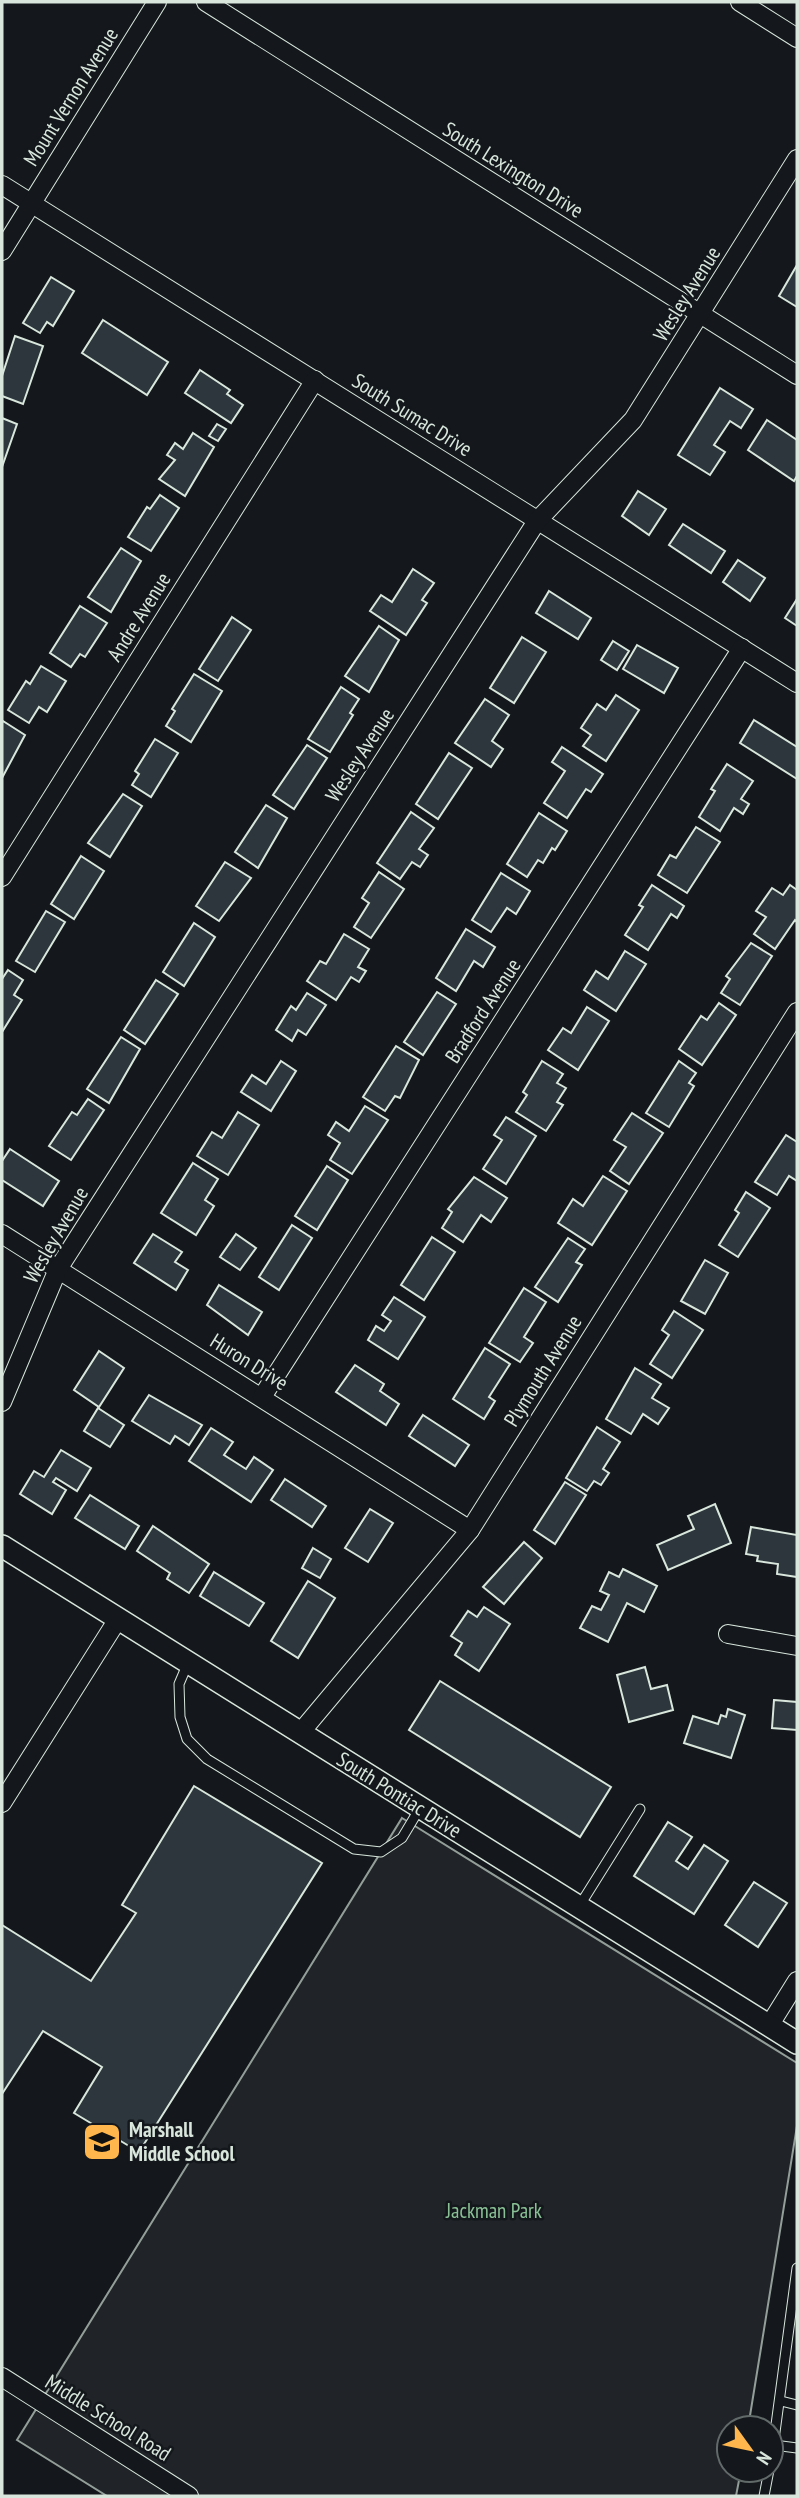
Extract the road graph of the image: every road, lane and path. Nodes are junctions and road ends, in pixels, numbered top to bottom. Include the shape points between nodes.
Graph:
1 (157, 2) edge
2 (206, 2) edge
3 (740, 2) edge
4 (797, 38) edge
5 (797, 159) edge
6 (2, 185) edge
7 (31, 204) junction
8 (2, 251) edge
9 (701, 316) junction
10 (797, 375) edge
11 (314, 380) junction
12 (537, 521) junction
13 (742, 648) junction
14 (797, 683) edge
15 (2, 877) edge
16 (797, 1012) edge
17 (2, 1234) edge
18 (58, 1269) junction
19 (262, 1397) junction
20 (2, 1402) edge
21 (470, 1530) junction
22 (2, 1546) edge
23 (118, 1619) junction
24 (728, 1634) dead end
25 (797, 1646) edge
26 (188, 1663) junction
27 (300, 1734) junction
28 (2, 1803) edge
29 (420, 1808) junction
30 (640, 1809) dead end
31 (579, 1907) junction
32 (797, 1982) edge
33 (769, 2026) junction
34 (797, 2043) edge
35 (797, 2269) edge
36 (2, 2377) edge
37 (780, 2401) junction
38 (797, 2405) edge
39 (778, 2414) edge
40 (189, 2496) edge

1 - 7 street, Mount Vernon Avenue
2 - 9 street, South Lexington Drive
3 - 4 street
5 - 9 street, Wesley Avenue
6 - 7 street, South Sumac Drive
7 - 8 street, Mount Vernon Avenue
7 - 11 street, South Sumac Drive
9 - 10 street, South Lexington Drive
9 - 12 street, Wesley Avenue via 633,419
11 - 12 street, South Sumac Drive
11 - 15 street, Andre Avenue
12 - 13 street, South Sumac Drive
12 - 18 street, Wesley Avenue
13 - 14 street, South Sumac Drive
13 - 19 street, Bradford Avenue
16 - 21 street, Plymouth Avenue
17 - 18 street, Huron Drive
18 - 19 street, Huron Drive
18 - 20 street, Wesley Avenue
19 - 21 street, Huron Drive
21 - 27 street, Plymouth Avenue
22 - 23 street, South Pontiac Drive
23 - 26 street, South Pontiac Drive
23 - 28 street
24 - 25 street
26 - 27 street, South Pontiac Drive
26 - 29 lane via 179,1684 180,1717 187,1739 218,1766 354,1849 381,1852 402,1838
27 - 29 street, South Pontiac Drive
29 - 31 street, South Pontiac Drive
30 - 31 lane
31 - 33 street, South Pontiac Drive
32 - 33 street
33 - 34 street, South Pontiac Drive
35 - 37 lane
36 - 40 street, Middle School Road
37 - 38 lane
37 - 39 lane

